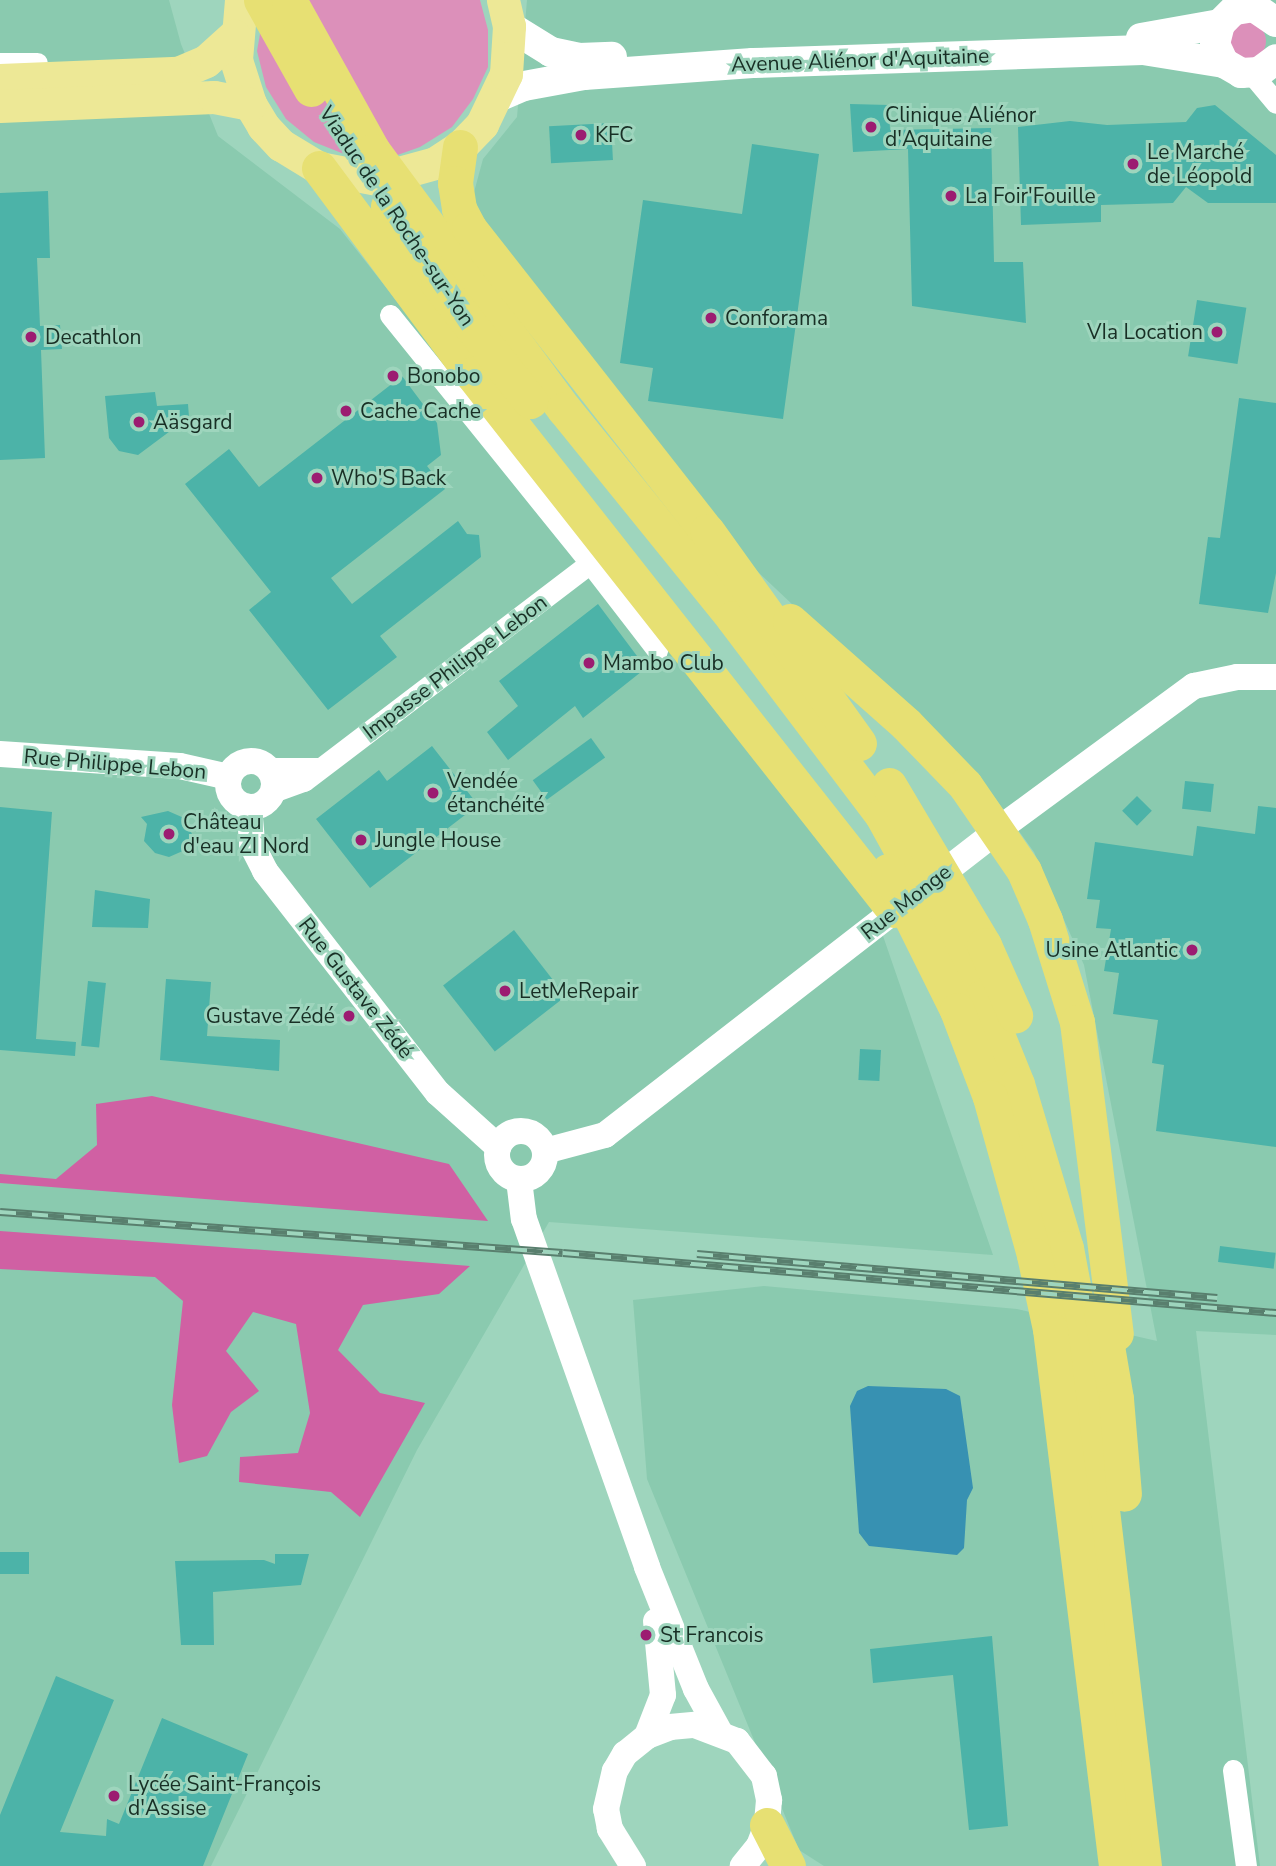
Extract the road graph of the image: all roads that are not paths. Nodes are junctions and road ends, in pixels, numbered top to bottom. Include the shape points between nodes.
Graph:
1 (289, 0) edge
2 (242, 8) edge
3 (1248, 11) edge
4 (506, 13) edge
5 (0, 63) edge
6 (1260, 68) edge
7 (173, 74) junction
8 (0, 80) edge
9 (498, 97) junction
10 (1276, 103) edge
11 (250, 104) junction
12 (0, 106) edge
13 (460, 147) junction
14 (319, 168) junction
15 (390, 315) dead end
16 (556, 416) junction
17 (707, 531) junction
18 (590, 563) junction
19 (657, 650) dead end
20 (1276, 677) edge
21 (0, 754) edge
22 (229, 777) junction
23 (270, 780) junction
24 (249, 807) junction
25 (999, 829) junction
26 (925, 943) junction
27 (498, 1147) junction
28 (545, 1151) junction
29 (519, 1180) junction
30 (1116, 1399) junction
31 (647, 1567) junction
32 (719, 1731) junction
33 (647, 1736) junction
34 (1233, 1770) dead end
35 (1123, 1814) junction
36 (767, 1825) junction
37 (622, 1860) edge
38 (743, 1866) edge
39 (788, 1866) edge
40 (1100, 1866) edge
41 (1116, 1866) edge
42 (1144, 1866) edge
43 (1246, 1866) edge

1 - 16 highway, Viaduc de la Roche-sur-Yon via 373,151
2 - 7 main road via 206,61
2 - 11 main road via 236,60
2 - 16 highway, Viaduc de la Roche-sur-Yon via 304,79 438,284
3 - 4 main road, Avenue Aliénor d'Aquitaine via 1142,37 579,58 551,51
3 - 6 main road via 1216,44
4 - 9 main road via 509,50
5 - 7 street via 148,63
6 - 9 main road, Avenue Aliénor d'Aquitaine via 1143,50 753,63 584,75 524,86
6 - 10 street
7 - 8 main road
9 - 13 main road via 482,124
11 - 12 main road via 214,97
11 - 14 main road via 281,145
13 - 14 main road via 407,174 347,177
13 - 17 highway via 455,183 459,209 469,228
14 - 26 highway via 472,374 827,821 878,894
15 - 18 street
16 - 26 highway via 863,828
16 - 35 highway via 847,766 948,932 992,1022 1047,1173 1078,1311
17 - 25 highway via 801,632 906,724 965,785
17 - 30 highway via 907,813 989,955 1034,1066 1071,1178
18 - 19 street
18 - 23 street, Impasse Philippe Lebon via 304,781
20 - 25 street, Rue Monge via 1237,677 1194,686
21 - 22 street, Rue Philippe Lebon via 180,766
22 - 23 street via 236,766 249,761
22 - 24 street via 230,794
23 - 24 street via 261,805
24 - 27 street, Rue Gustave Zédé via 252,845 265,872 438,1093
25 - 28 street, Rue Monge via 605,1135
25 - 30 highway via 1045,920 1077,1022 1117,1351
26 - 35 highway via 990,1097 1034,1255 1050,1329
27 - 28 street via 508,1135 523,1131 538,1137
27 - 29 street via 501,1169
28 - 29 street via 539,1172
29 - 31 street via 524,1219
30 - 35 highway via 1150,1775
31 - 32 street via 696,1689
31 - 33 street via 662,1651 663,1695
32 - 33 street via 695,1725 670,1727
32 - 36 street via 751,1755 764,1776 769,1800
33 - 37 street via 625,1754 608,1789 610,1829
34 - 43 street
35 - 40 highway via 1098,1844
35 - 41 highway
35 - 42 highway
36 - 38 street via 759,1846
36 - 39 highway

